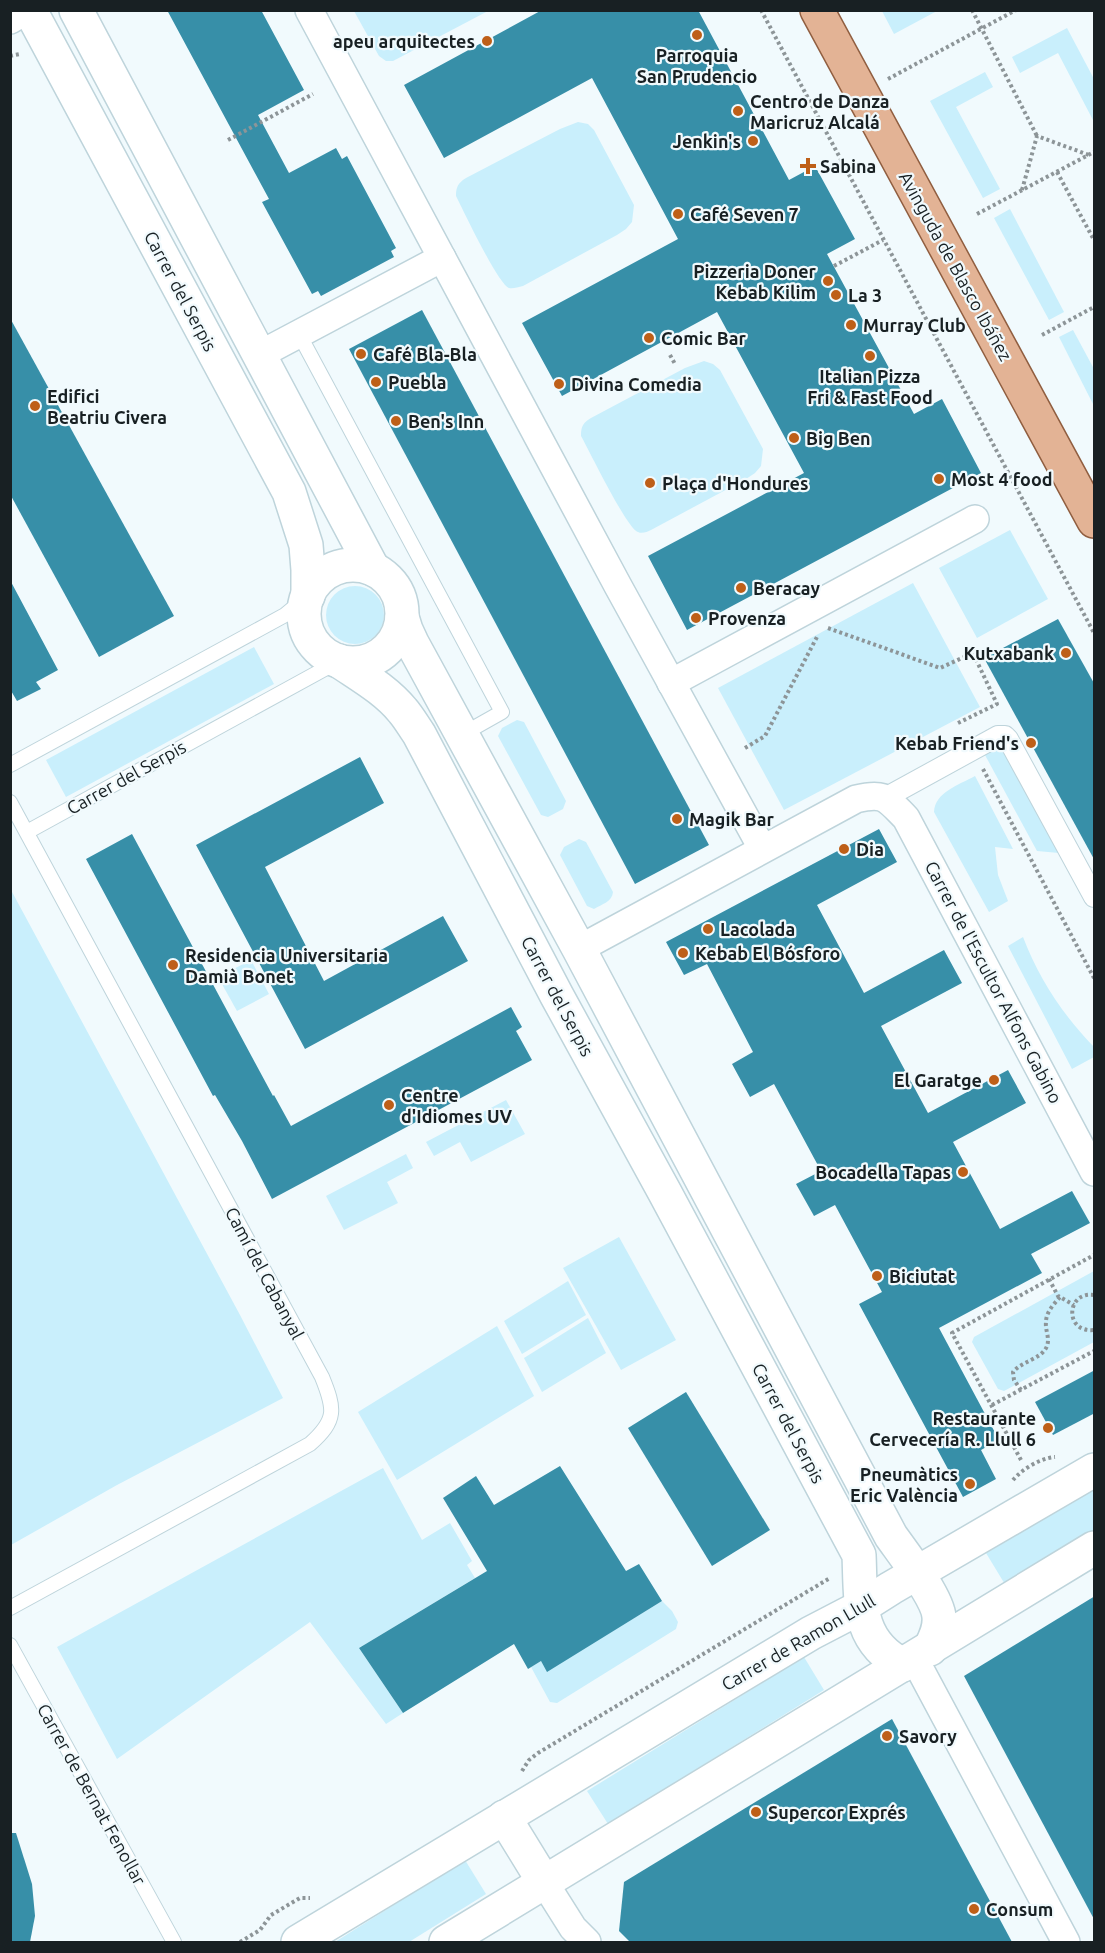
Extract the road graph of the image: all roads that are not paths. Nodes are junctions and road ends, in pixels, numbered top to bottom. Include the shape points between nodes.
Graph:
1 (28, 10) edge
2 (76, 10) edge
3 (309, 10) edge
4 (817, 10) edge
5 (10, 20) edge
6 (442, 258) junction
7 (299, 334) junction
8 (259, 355) junction
9 (975, 519) dead end
10 (1095, 520) edge
11 (373, 569) junction
12 (308, 596) junction
13 (402, 617) junction
14 (339, 661) junction
15 (671, 683) junction
16 (463, 734) junction
17 (10, 765) edge
18 (879, 796) junction
19 (10, 802) edge
20 (27, 832) junction
21 (762, 848) junction
22 (1095, 897) edge
23 (579, 949) junction
24 (1095, 1172) edge
25 (1095, 1470) edge
26 (1095, 1548) edge
27 (917, 1574) junction
28 (861, 1607) junction
29 (10, 1608) edge
30 (10, 1645) edge
31 (916, 1657) junction
32 (504, 1817) junction
33 (544, 1882) junction
34 (174, 1942) edge
35 (298, 1942) edge
36 (446, 1942) edge
37 (587, 1942) edge
38 (1066, 1942) edge

1 - 5 street
1 - 12 street, Carrer del Serpis via 289,492 306,545
2 - 8 street
3 - 6 street
4 - 10 main road, Avinguda de Blasco Ibáñez
6 - 7 street
6 - 15 street
7 - 8 street
7 - 16 lane via 502,712
8 - 11 street
9 - 15 street
11 - 12 street via 343,566 328,572
11 - 13 street via 395,589
12 - 14 street via 306,627 324,653
12 - 17 lane via 285,615
13 - 14 street via 399,632 381,654 356,663
13 - 16 street, Carrer del Serpis via 412,643
14 - 20 lane, Carrer del Serpis
14 - 28 street, Carrer del Serpis via 388,696 419,734 859,1555
15 - 21 street
16 - 23 street, Carrer del Serpis
18 - 21 street via 856,799
18 - 22 street via 998,736 1005,736
18 - 24 street, Carrer de l'Escultor Alfons Gabino via 906,818
19 - 20 lane, Camí del Cabanyal
20 - 29 lane, Camí del Cabanyal via 322,1377 332,1415 324,1431 310,1444
21 - 23 street
23 - 27 street, Carrer del Serpis via 885,1525
25 - 27 street, Carrer de Ramon Llull
26 - 31 street
27 - 28 street, Carrer de Ramon Llull
27 - 31 street, Carrer del Serpis via 940,1615 938,1631
28 - 31 street, Carrer del Serpis via 868,1633 890,1658
28 - 32 street, Carrer de Ramon Llull
30 - 34 lane, Carrer de Bernat Fenollar
31 - 33 street
31 - 38 street, Carrer del Serpis
32 - 33 street
32 - 35 street, Carrer de Ramon Llull
33 - 36 street
33 - 37 street via 573,1928

